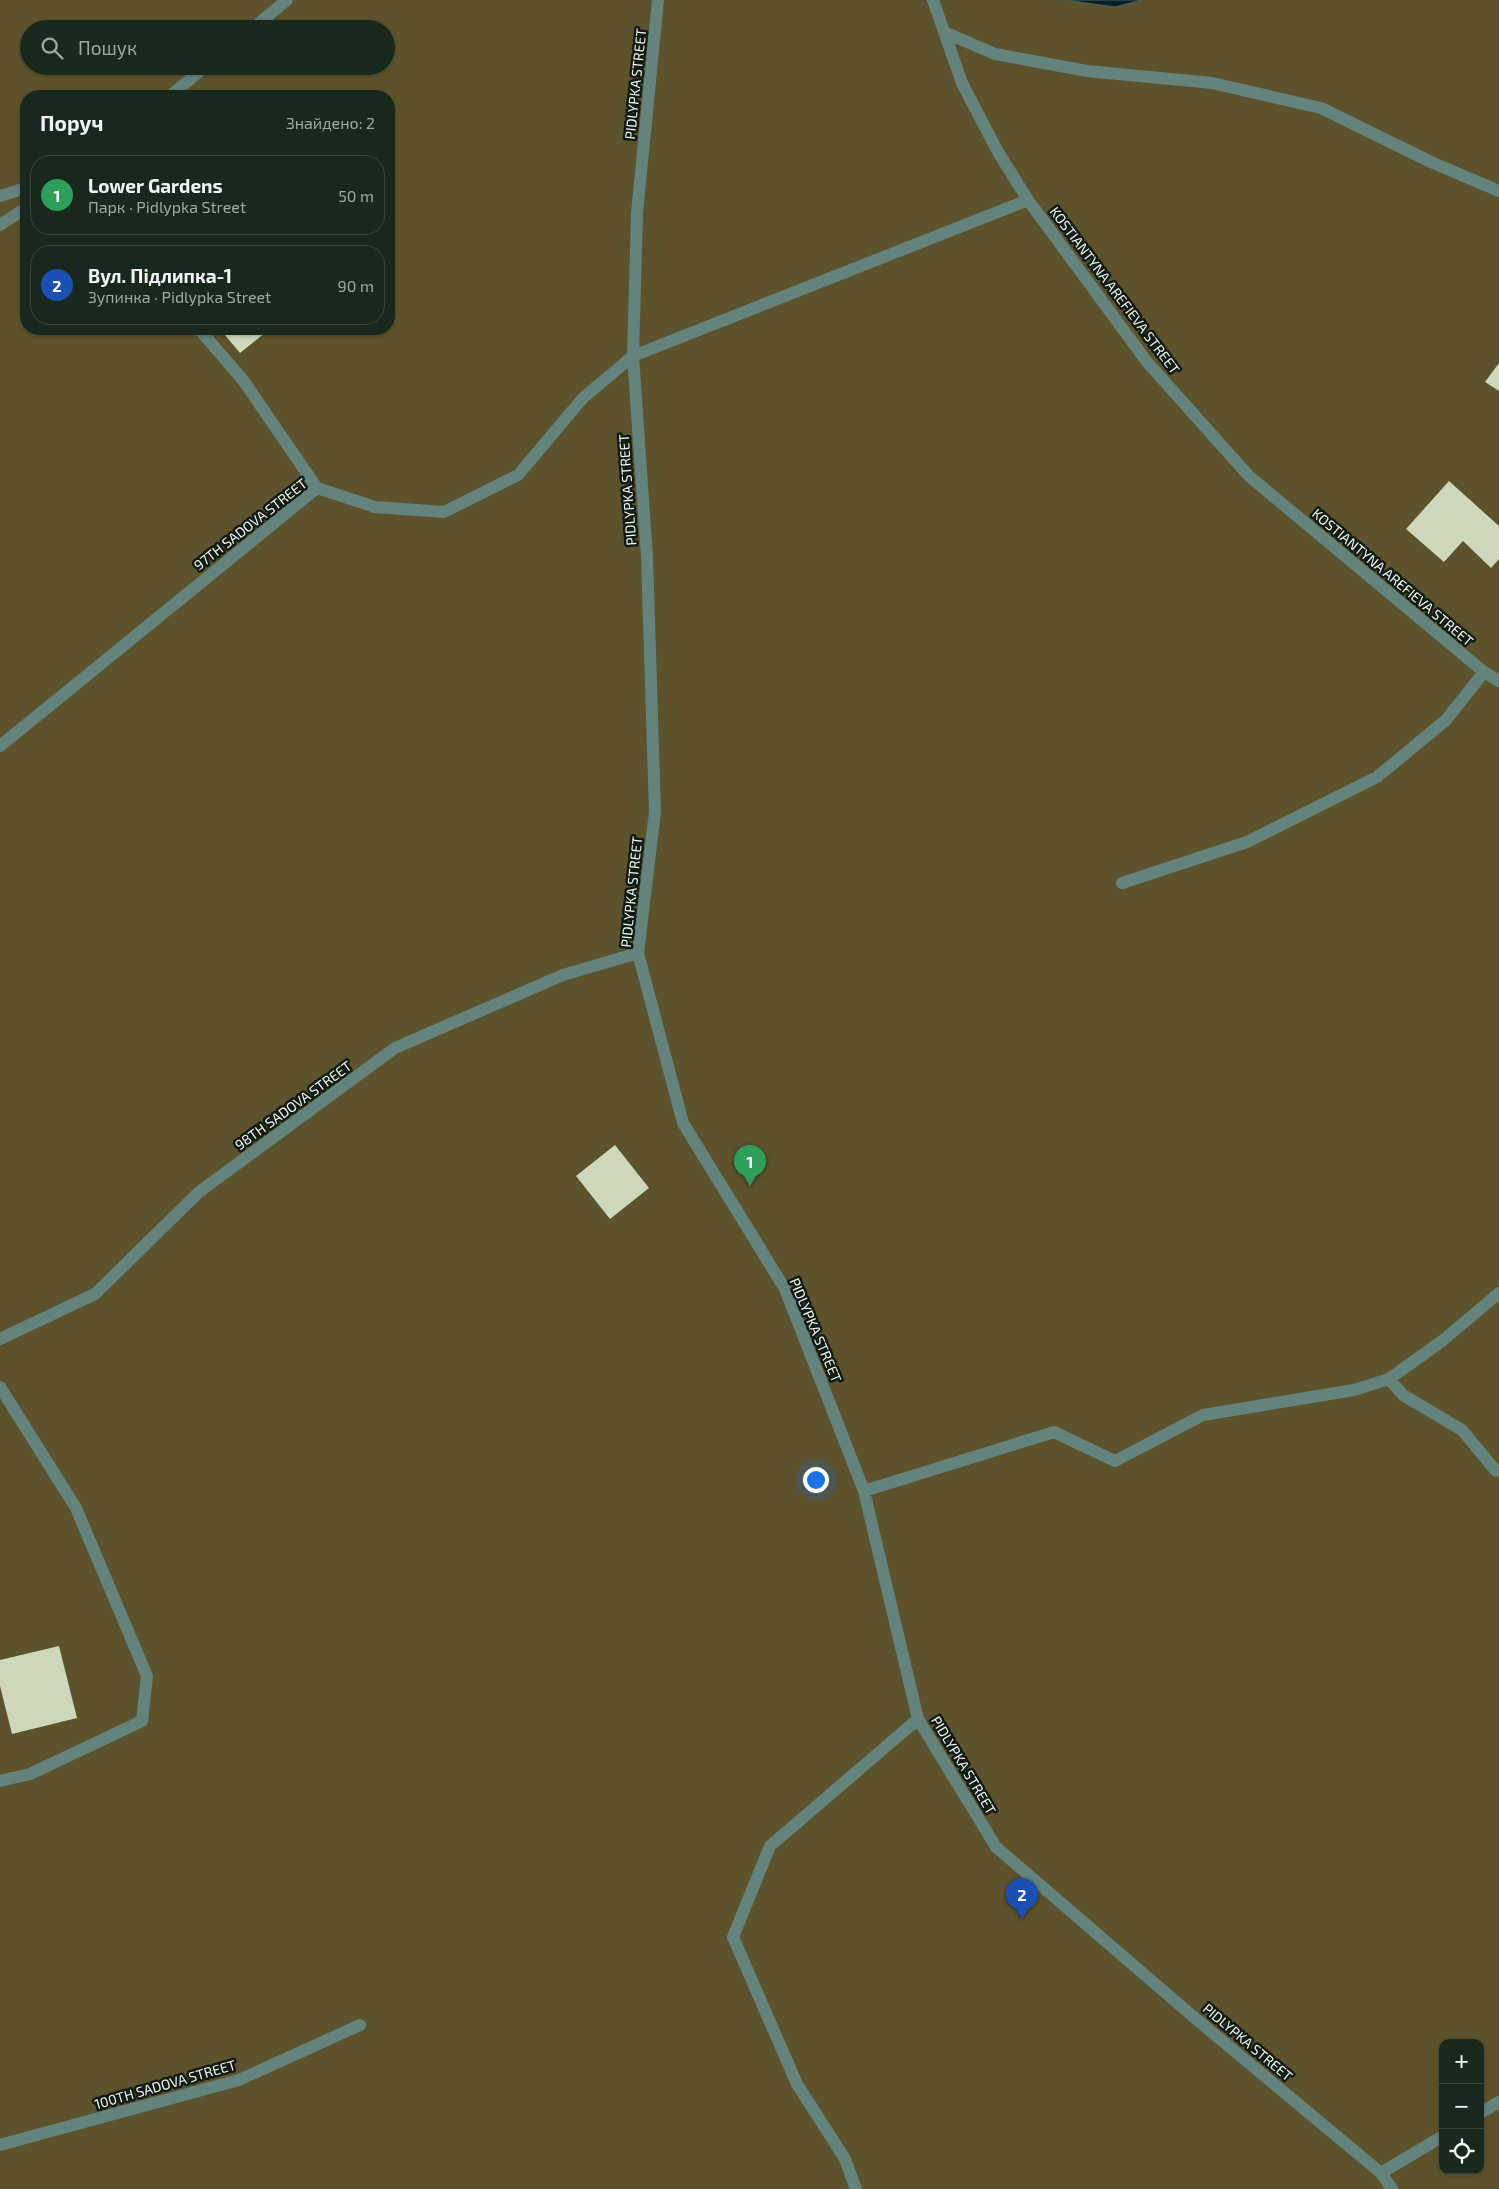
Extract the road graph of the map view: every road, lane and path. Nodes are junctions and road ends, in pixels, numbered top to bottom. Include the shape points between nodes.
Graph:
1 (287, 0) edge
2 (658, 0) edge
3 (933, 0) edge
4 (263, 20) edge
5 (944, 32) junction
6 (195, 75) edge
7 (177, 90) edge
8 (20, 190) edge
9 (1499, 191) edge
10 (0, 196) edge
11 (1028, 200) junction
12 (20, 212) edge
13 (0, 225) edge
14 (204, 335) edge
15 (633, 356) junction
16 (316, 488) junction
17 (1484, 672) junction
18 (1499, 681) edge
19 (0, 746) edge
20 (1122, 883) dead end
21 (638, 954) junction
22 (1499, 1292) edge
23 (0, 1339) edge
24 (1389, 1378) junction
25 (0, 1387) edge
26 (1496, 1471) dead end
27 (864, 1491) junction
28 (918, 1719) junction
29 (0, 1781) edge
30 (360, 2025) dead end
31 (1499, 2102) edge
32 (1484, 2111) edge
33 (1439, 2138) edge
34 (0, 2144) edge
35 (1381, 2172) junction
36 (856, 2189) edge
37 (1392, 2189) edge

1 - 4 street
2 - 15 street, PIDLYPKA STREET via 637,213
3 - 5 street, KOSTIANTYNA AREFIEVA STREET
5 - 9 street via 995,54 1087,71 1212,83 1321,108
5 - 11 street, KOSTIANTYNA AREFIEVA STREET via 962,83 998,152
6 - 7 street
8 - 10 street
11 - 15 street, 97TH SADOVA STREET
11 - 17 street, KOSTIANTYNA AREFIEVA STREET via 1147,362 1248,476
12 - 13 street
14 - 16 street via 243,380
15 - 16 street, 97TH SADOVA STREET via 583,398 518,474 444,512 375,507
15 - 21 street, PIDLYPKA STREET via 647,557 655,812
16 - 19 street, 97TH SADOVA STREET
17 - 18 street, KOSTIANTYNA AREFIEVA STREET
17 - 20 street via 1446,720 1377,777 1247,842
21 - 23 street, 98TH SADOVA STREET via 562,975 395,1048 200,1192 95,1294
21 - 27 street, PIDLYPKA STREET via 683,1123 785,1289
22 - 24 street via 1442,1341
24 - 26 street via 1403,1395 1462,1430
24 - 27 street via 1354,1390 1203,1415 1115,1461 1054,1432
25 - 29 street via 76,1508 147,1676 142,1721 30,1774
27 - 28 street, PIDLYPKA STREET
28 - 35 street, PIDLYPKA STREET via 996,1847
28 - 36 street via 770,1846 733,1937 797,2084 845,2158
30 - 34 street, 100TH SADOVA STREET via 239,2080
31 - 32 street
33 - 35 street
35 - 37 street, PIDLYPKA STREET

